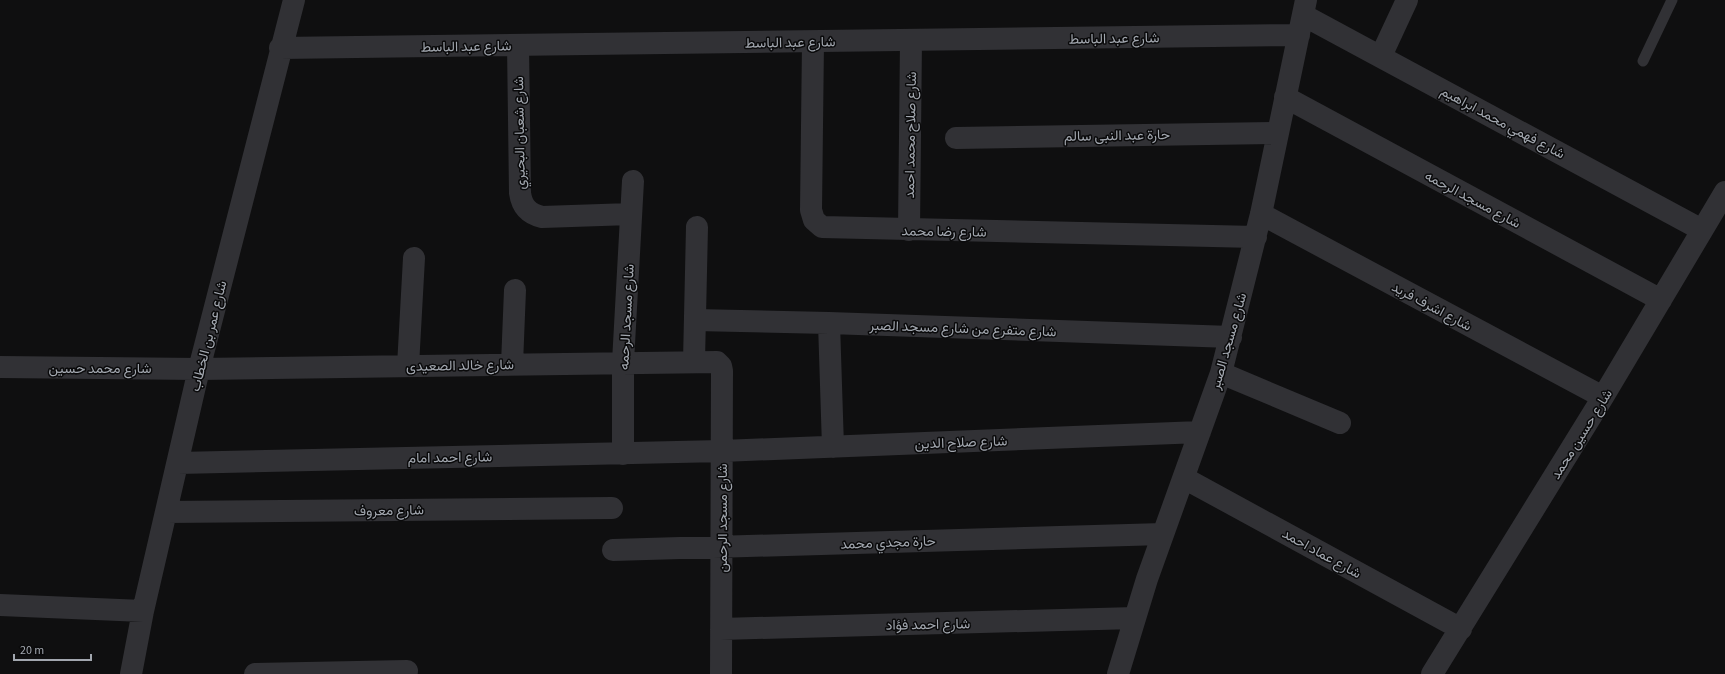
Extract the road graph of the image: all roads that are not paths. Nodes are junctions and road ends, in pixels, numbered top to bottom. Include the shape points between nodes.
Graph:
1 (294, 0) edge
2 (1407, 0) edge
3 (1672, 0) edge
4 (1303, 17) edge
5 (911, 40) junction
6 (813, 42) junction
7 (518, 46) junction
8 (280, 48) junction
9 (1381, 56) junction
10 (1643, 61) dead end
11 (1285, 98) junction
12 (1277, 133) junction
13 (956, 138) dead end
14 (633, 181) dead end
15 (1725, 192) edge
16 (631, 214) junction
17 (1261, 214) junction
18 (697, 227) dead end
19 (909, 230) junction
20 (1702, 230) junction
21 (1256, 237) junction
22 (414, 258) dead end
23 (515, 290) dead end
24 (1661, 300) junction
25 (695, 320) junction
26 (829, 323) junction
27 (1231, 338) junction
28 (623, 362) junction
29 (694, 362) junction
30 (512, 364) junction
31 (719, 364) joint
32 (408, 366) junction
33 (0, 367) edge
34 (199, 368) junction
35 (1221, 373) junction
36 (1604, 397) junction
37 (1340, 423) dead end
38 (1200, 432) junction
39 (833, 447) junction
40 (722, 451) junction
41 (623, 454) junction
42 (178, 463) junction
43 (1184, 478) junction
44 (612, 508) dead end
45 (166, 512) junction
46 (1163, 534) junction
47 (722, 547) junction
48 (613, 550) dead end
49 (0, 604) edge
50 (143, 611) junction
51 (1135, 618) junction
52 (1461, 628) junction
53 (722, 629) junction
54 (407, 671) dead end
55 (131, 674) edge
56 (255, 674) edge
57 (722, 674) edge
58 (1118, 674) edge
59 (1432, 674) edge

1 - 8 street, شارع عمر بن الخطاب
2 - 9 street
3 - 10 lane
4 - 5 street, شارع عبد الباسط
4 - 9 street, شارع فهمي محمد ابراهيم
4 - 11 street, شارع مسجد الصبر
5 - 6 street, شارع عبد الباسط
5 - 19 street, شارع صلاح محمد احمد
6 - 7 street, شارع عبد الباسط
6 - 19 street, شارع رضا محمد via 811,210 814,220 827,228
7 - 8 street, شارع عبد الباسط
7 - 16 street, شارع شعبان البحيري via 520,193 524,206 542,217
8 - 34 street, شارع عمر بن الخطاب
9 - 20 street, شارع فهمي محمد ابراهيم
11 - 12 street, شارع مسجد الصبر
11 - 24 street, شارع مسجد الرحمه
12 - 13 street, حارة عبد النبى سالم
12 - 17 street, شارع مسجد الصبر
14 - 16 street, شارع مسجد الرحمه
15 - 20 street, شارع حسين محمد
16 - 28 street, شارع مسجد الرحمه
17 - 21 street, شارع مسجد الصبر
17 - 36 street, شارع اشرف فريد
18 - 25 street
19 - 21 street, شارع رضا محمد
20 - 24 street, شارع حسين محمد
21 - 27 street, شارع مسجد الصبر
22 - 32 street
23 - 30 street
24 - 36 street, شارع حسين محمد
25 - 26 street, شارع متفرع من شارع مسجد الصبر
25 - 29 street
26 - 27 street, شارع متفرع من شارع مسجد الصبر
26 - 39 street
27 - 35 street, شارع مسجد الصبر
28 - 29 street, شارع خالد الصعيدى
28 - 30 street, شارع خالد الصعيدى
28 - 41 street, شارع مسجد الرحمه
29 - 31 street, شارع خالد الصعيدى via 714,361
30 - 32 street, شارع خالد الصعيدى
31 - 40 street, شارع مسجد الرحمن via 722,368
32 - 34 street, شارع خالد الصعيدى
33 - 34 street, شارع محمد حسين
34 - 42 street, شارع عمر بن الخطاب
35 - 37 street
35 - 38 street, شارع مسجد الصبر
36 - 52 street, شارع حسين محمد
38 - 39 street, شارع صلاح الدين
38 - 43 street, شارع مسجد الصبر
39 - 40 street, شارع صلاح الدين
40 - 41 street, شارع احمد امام
40 - 47 street, شارع مسجد الرحمن
41 - 42 street, شارع احمد امام
42 - 45 street, شارع عمر بن الخطاب
43 - 46 street, شارع مسجد الصبر
43 - 52 street, شارع عماد احمد
44 - 45 street, شارع معروف
45 - 50 street, شارع عمر بن الخطاب
46 - 47 street, حارة مجدي محمد
46 - 51 street, شارع مسجد الصبر
47 - 48 street, حارة مجدي محمد
47 - 53 street, شارع مسجد الرحمن
49 - 50 street
50 - 55 street, شارع عمر بن الخطاب
51 - 53 street, شارع احمد فؤاد
51 - 58 street, شارع مسجد الصبر
52 - 59 street, شارع حسين محمد
53 - 57 street, شارع مسجد الرحمن
54 - 56 street

